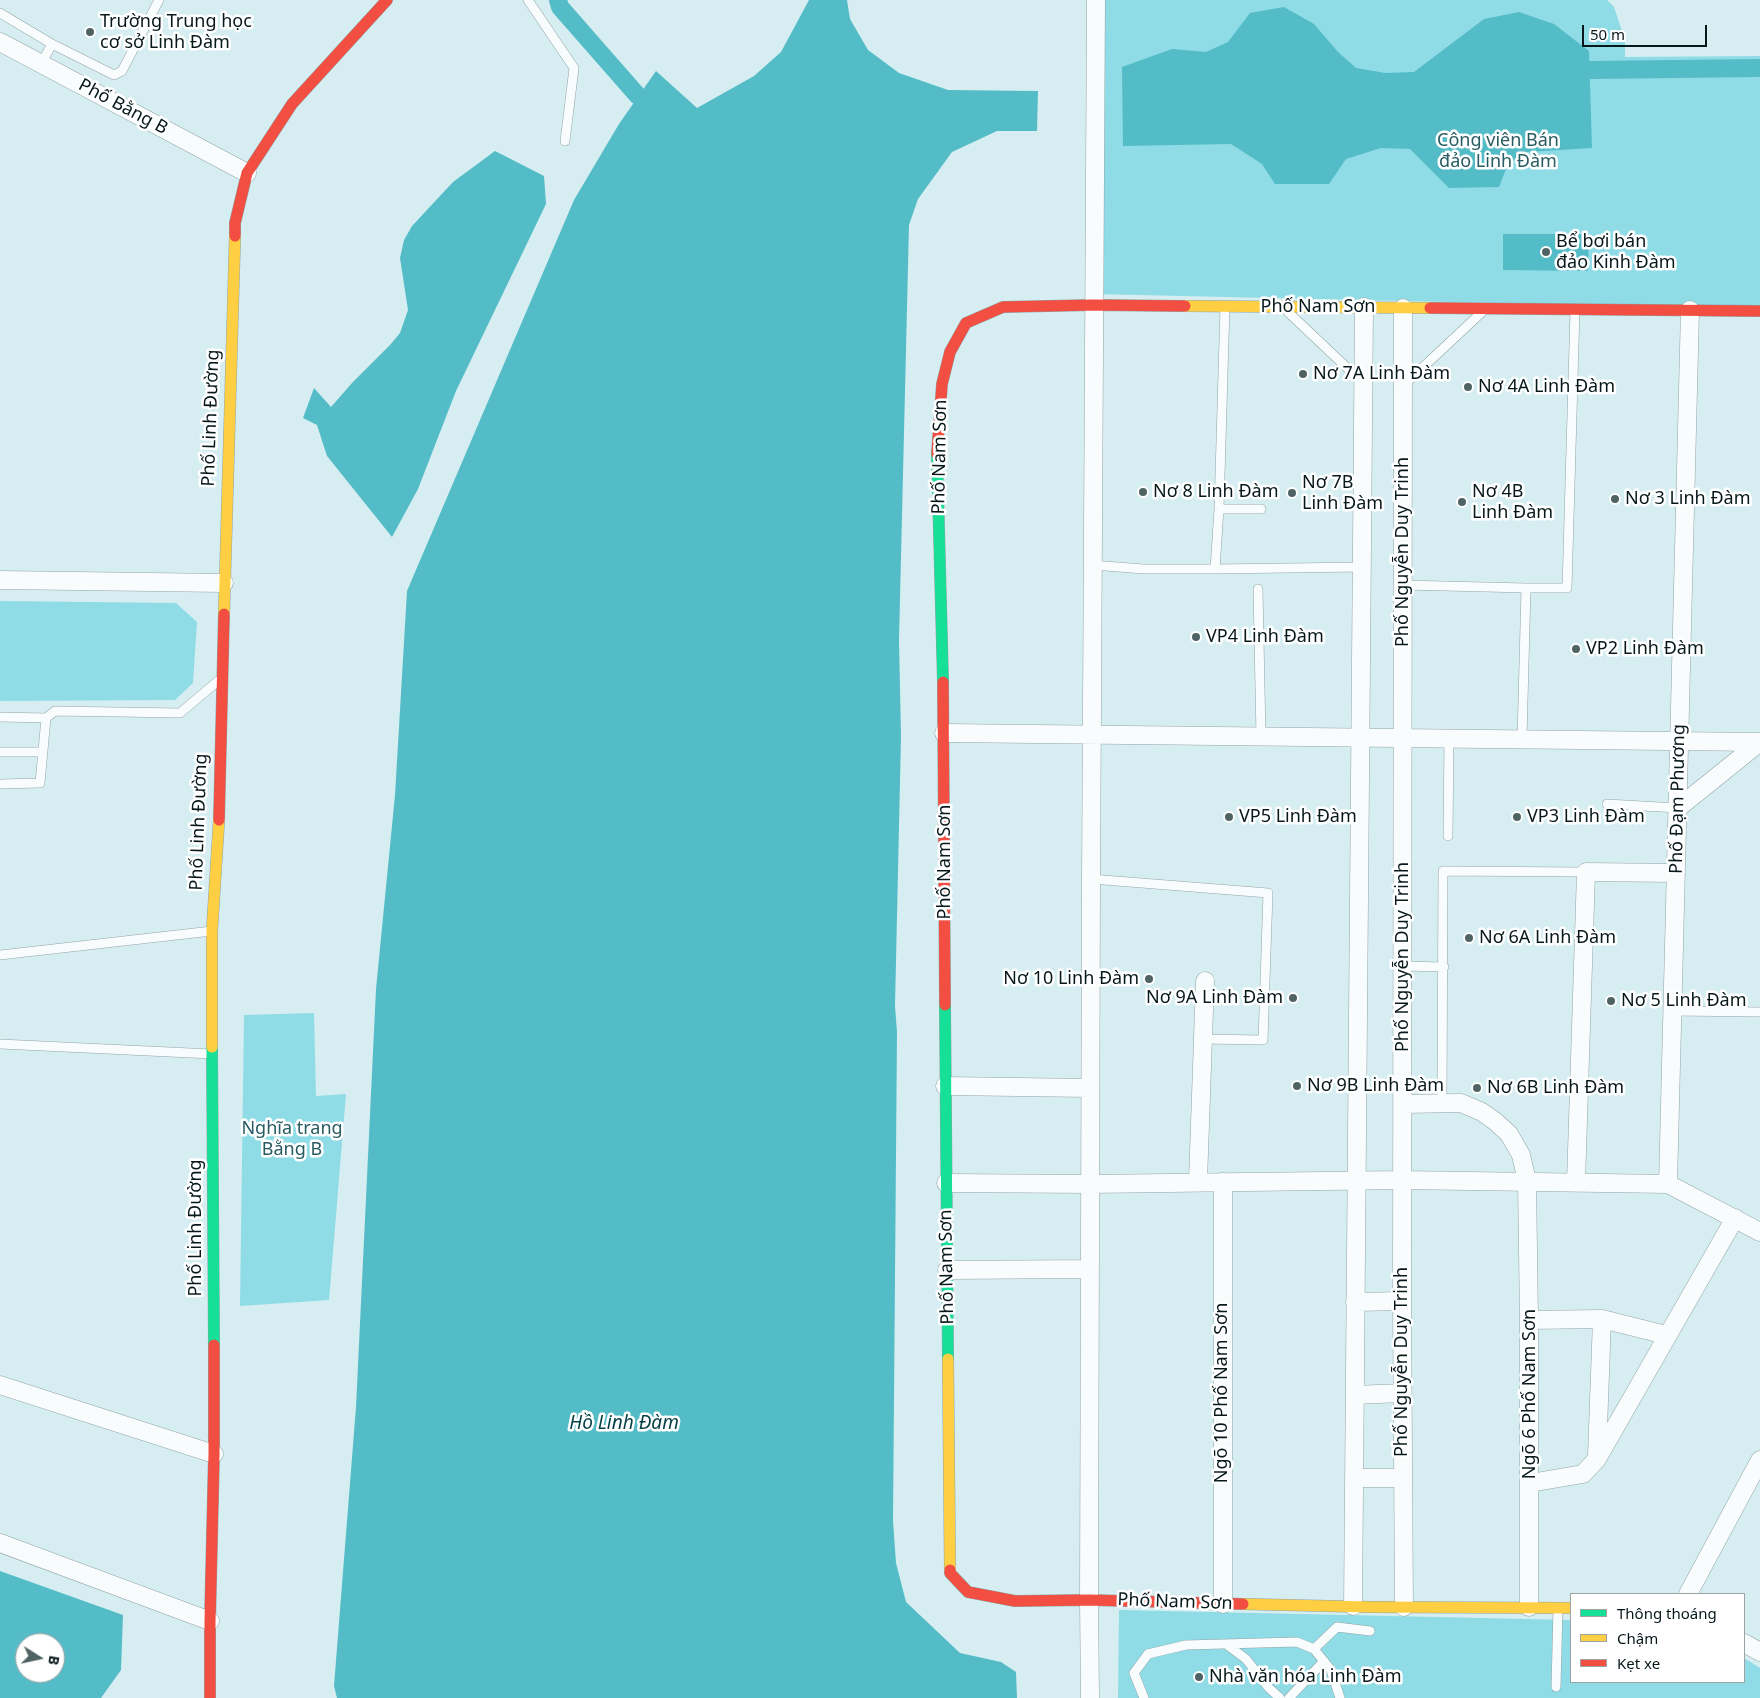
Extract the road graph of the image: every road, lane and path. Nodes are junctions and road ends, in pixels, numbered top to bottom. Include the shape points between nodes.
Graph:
1 (159, 0) edge
2 (387, 0) edge
3 (528, 0) edge
4 (1096, 0) edge
5 (0, 13) edge
6 (0, 42) edge
7 (52, 44) junction
8 (42, 64) junction
9 (565, 141) dead end
10 (247, 173) junction
11 (1093, 305) junction
12 (1225, 306) junction
13 (1282, 307) junction
14 (1364, 307) junction
15 (1403, 308) junction
16 (1486, 308) junction
17 (1575, 309) junction
18 (1690, 310) junction
19 (1760, 311) edge
20 (1363, 383) junction
21 (1402, 386) junction
22 (1219, 509) junction
23 (1261, 509) dead end
24 (1092, 565) junction
25 (1362, 567) junction
26 (1215, 569) junction
27 (0, 580) edge
28 (224, 583) junction
29 (1403, 585) junction
30 (1526, 588) junction
31 (1258, 589) dead end
32 (222, 678) junction
33 (0, 717) edge
34 (46, 718) junction
35 (944, 733) junction
36 (1092, 735) junction
37 (1261, 736) junction
38 (1360, 738) junction
39 (1403, 738) junction
40 (1449, 739) junction
41 (1522, 739) junction
42 (1680, 741) junction
43 (1760, 742) edge
44 (0, 752) edge
45 (43, 752) junction
46 (0, 784) edge
47 (1607, 804) dead end
48 (1678, 808) junction
49 (1448, 836) dead end
50 (1586, 872) junction
51 (1676, 873) junction
52 (1091, 879) junction
53 (212, 931) junction
54 (0, 955) edge
55 (1402, 966) junction
56 (1444, 967) junction
57 (1205, 981) dead end
58 (1673, 1011) junction
59 (1760, 1012) edge
60 (1203, 1039) junction
61 (0, 1044) edge
62 (213, 1054) junction
63 (945, 1086) junction
64 (1090, 1088) junction
65 (1442, 1102) junction
66 (1402, 1104) junction
67 (1357, 1180) junction
68 (1402, 1180) junction
69 (1198, 1181) junction
70 (1527, 1181) junction
71 (1222, 1182) junction
72 (1576, 1182) junction
73 (946, 1183) junction
74 (1090, 1184) junction
75 (1668, 1184) junction
76 (1735, 1218) junction
77 (1760, 1232) edge
78 (1090, 1269) junction
79 (947, 1270) junction
80 (1402, 1301) junction
81 (1356, 1302) junction
82 (1602, 1319) junction
83 (1529, 1320) junction
84 (1666, 1335) junction
85 (0, 1385) edge
86 (1402, 1393) junction
87 (1355, 1395) junction
88 (214, 1454) junction
89 (1597, 1459) junction
90 (1760, 1460) edge
91 (1354, 1478) junction
92 (1402, 1478) junction
93 (1530, 1483) junction
94 (0, 1543) edge
95 (1689, 1593) edge
96 (1089, 1600) junction
97 (1223, 1604) junction
98 (1353, 1606) junction
99 (1404, 1607) junction
100 (1528, 1607) junction
101 (1558, 1608) junction
102 (1570, 1608) edge
103 (210, 1622) junction
104 (1370, 1631) dead end
105 (1226, 1644) junction
106 (1745, 1644) edge
107 (1314, 1650) junction
108 (1760, 1652) edge
109 (1324, 1661) junction
110 (1556, 1687) dead end
111 (210, 1698) edge
112 (1090, 1698) edge
113 (1144, 1698) edge
114 (1280, 1698) edge
115 (1289, 1698) edge
116 (1340, 1698) edge

1 - 7 lane via 122,71 114,75
2 - 10 street, Phố Linh Đường via 292,104
3 - 9 lane via 574,68
4 - 11 street
5 - 7 lane
6 - 8 street, Phố Bằng B
7 - 8 lane
8 - 10 street, Phố Bằng B
10 - 28 street, Phố Linh Đường via 235,223
11 - 12 street, Phố Nam Sơn
11 - 24 street
11 - 35 street, Phố Nam Sơn via 1003,307 966,323 950,352 942,384 937,449
12 - 13 street, Phố Nam Sơn
12 - 22 lane
13 - 14 street, Phố Nam Sơn
13 - 20 lane
14 - 15 street, Phố Nam Sơn
14 - 20 street
15 - 16 street, Phố Nam Sơn
15 - 21 street, Phố Nguyễn Duy Trinh
16 - 17 street, Phố Nam Sơn
16 - 21 lane
17 - 18 street, Phố Nam Sơn
17 - 30 lane via 1566,588
18 - 19 street, Phố Nam Sơn
18 - 42 street, Phố Đạm Phương
20 - 25 street
21 - 29 street, Phố Nguyễn Duy Trinh
22 - 23 lane
22 - 26 lane
24 - 26 lane
24 - 36 street
25 - 26 lane
25 - 38 street
27 - 28 street
28 - 32 street, Phố Linh Đường
29 - 30 lane
29 - 39 street, Phố Nguyễn Duy Trinh
30 - 41 lane
31 - 37 lane
32 - 34 lane via 180,713 55,711
32 - 53 street, Phố Linh Đường via 219,818
33 - 34 lane
34 - 45 lane
35 - 36 street
35 - 63 street, Phố Nam Sơn
36 - 37 street
36 - 52 street
37 - 38 street
38 - 39 street
38 - 67 street
39 - 40 street
39 - 55 street, Phố Nguyễn Duy Trinh
40 - 41 street
40 - 49 lane
41 - 42 street
42 - 43 street
42 - 48 street, Phố Đạm Phương
43 - 48 street
44 - 45 lane
45 - 46 lane via 40,783
47 - 48 lane
48 - 51 street, Phố Đạm Phương
50 - 51 street
50 - 56 lane via 1443,871
50 - 72 street
51 - 58 street, Phố Đạm Phương
52 - 60 lane via 1268,893 1263,1040
52 - 64 street
53 - 54 lane
53 - 62 street, Phố Linh Đường
55 - 56 lane
55 - 66 street, Phố Nguyễn Duy Trinh
56 - 65 lane
57 - 60 street
58 - 59 lane
58 - 75 street, Phố Đạm Phương
60 - 69 street
61 - 62 lane
62 - 88 street, Phố Linh Đường
63 - 64 street
63 - 73 street, Phố Nam Sơn
64 - 74 street
65 - 66 street, Ngõ 6 Phố Nam Sơn
65 - 70 street, Ngõ 6 Phố Nam Sơn via 1461,1103 1482,1112 1509,1134 1521,1155
66 - 68 street, Phố Nguyễn Duy Trinh
67 - 68 street
67 - 71 street
67 - 81 street
68 - 70 street
68 - 80 street, Phố Nguyễn Duy Trinh
69 - 71 street
69 - 74 street
70 - 72 street
70 - 83 street, Ngõ 6 Phố Nam Sơn
71 - 97 street, Ngõ 10 Phố Nam Sơn
72 - 75 street
73 - 74 street
73 - 79 street, Phố Nam Sơn
74 - 78 street
75 - 76 street
76 - 77 street
76 - 84 street
78 - 79 street
78 - 96 street
79 - 96 street, Phố Nam Sơn via 950,1573 968,1592 1014,1601
80 - 81 street
80 - 86 street, Phố Nguyễn Duy Trinh
81 - 87 street
82 - 83 street
82 - 84 street
82 - 89 street
83 - 93 street, Ngõ 6 Phố Nam Sơn
84 - 89 street
85 - 88 street
86 - 87 street
86 - 92 street, Phố Nguyễn Duy Trinh
87 - 91 street
88 - 103 street, Phố Linh Đường
89 - 93 street via 1583,1474
90 - 95 street
91 - 92 street
91 - 98 street
92 - 99 street, Phố Nguyễn Duy Trinh
93 - 100 street, Ngõ 6 Phố Nam Sơn
94 - 103 street
96 - 97 street, Phố Nam Sơn
96 - 112 street
97 - 98 street, Phố Nam Sơn
98 - 99 street, Phố Nam Sơn
99 - 100 street, Phố Nam Sơn
100 - 101 street, Phố Nam Sơn
101 - 102 street, Phố Nam Sơn
101 - 110 lane
103 - 111 street, Phố Linh Đường
104 - 107 lane via 1337,1627
105 - 107 lane via 1297,1642
105 - 113 lane via 1186,1645 1148,1654 1134,1672
105 - 114 lane via 1246,1659
106 - 108 street
107 - 109 lane
109 - 115 lane
109 - 116 lane via 1331,1670

